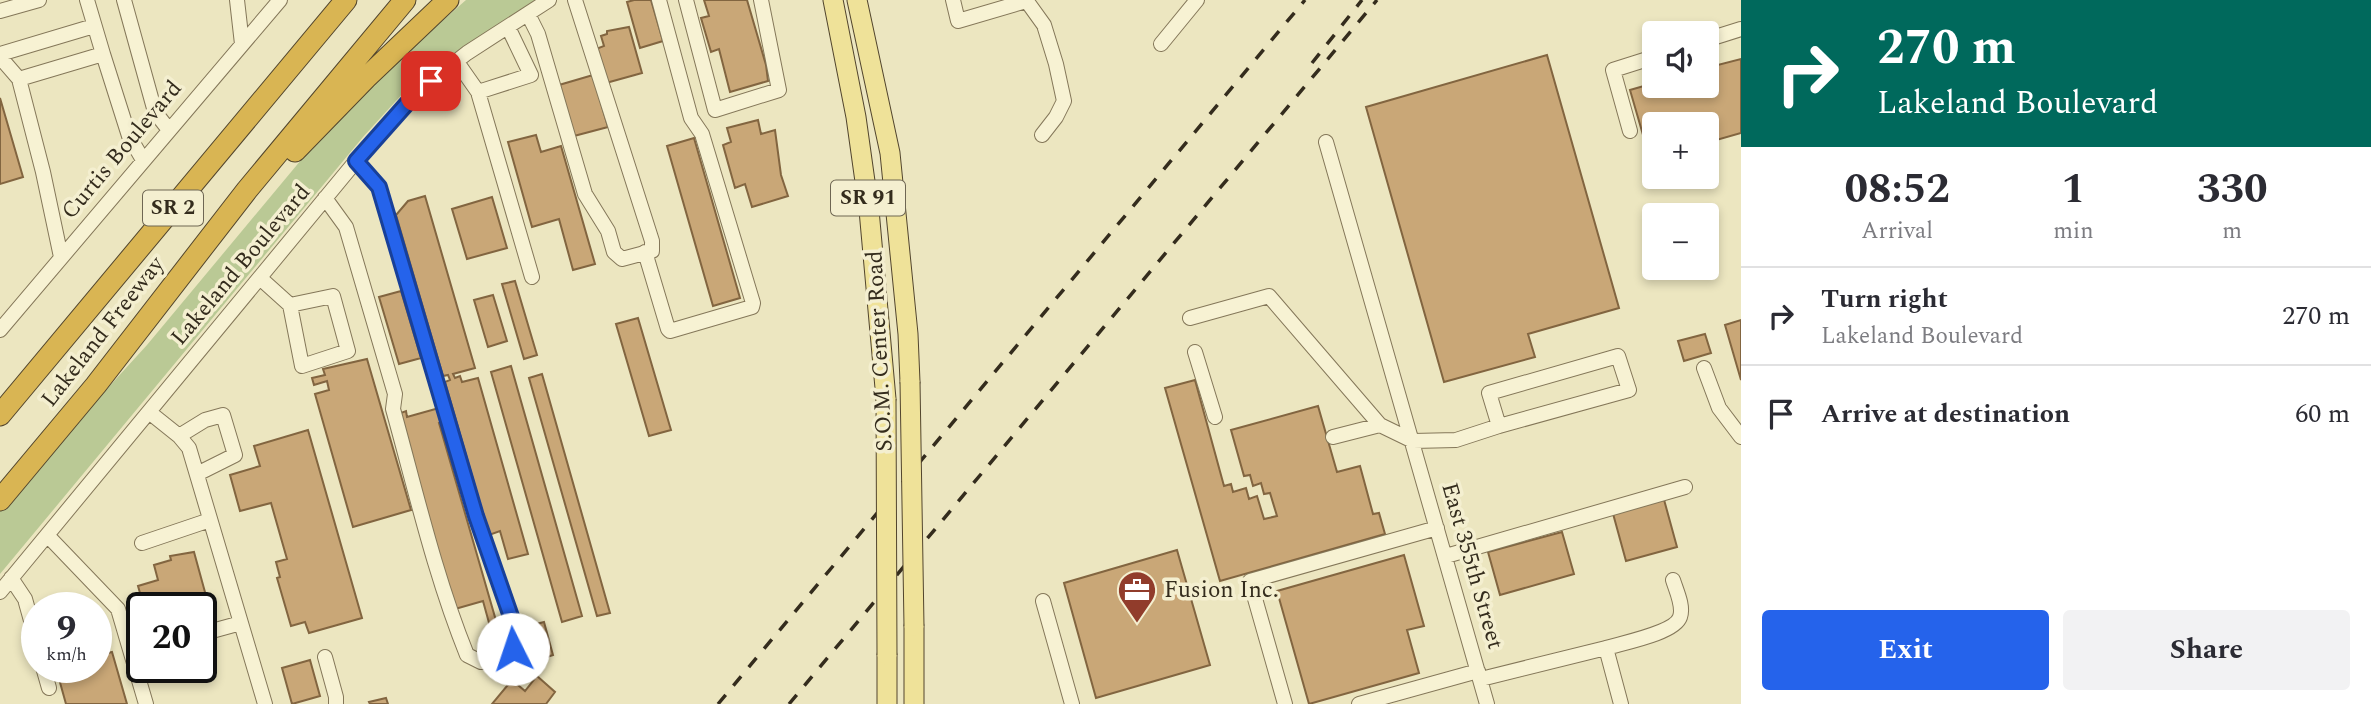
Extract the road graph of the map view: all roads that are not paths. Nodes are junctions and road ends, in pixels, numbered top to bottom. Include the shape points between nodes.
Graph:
1 (40, 0) edge
2 (87, 0) edge
3 (124, 0) edge
4 (237, 0) edge
5 (280, 0) edge
6 (346, 0) edge
7 (405, 0) edge
8 (448, 0) edge
9 (549, 0) edge
10 (575, 0) edge
11 (659, 0) edge
12 (686, 0) edge
13 (761, 0) edge
14 (833, 0) edge
15 (857, 0) edge
16 (953, 0) edge
17 (1197, 0) edge
18 (1026, 1) edge
19 (0, 11) edge
20 (528, 14) junction
21 (94, 26) junction
22 (509, 27) junction
23 (1741, 29) edge
24 (1719, 36) edge
25 (242, 44) junction
26 (1161, 44) dead end
27 (103, 54) junction
28 (0, 56) edge
29 (1642, 61) edge
30 (457, 62) junction
31 (19, 79) junction
32 (478, 92) junction
33 (169, 130) junction
34 (1630, 131) dead end
35 (1042, 135) dead end
36 (1326, 142) dead end
37 (143, 160) junction
38 (356, 161) junction
39 (247, 190) junction
40 (326, 198) junction
41 (646, 252) junction
42 (61, 257) junction
43 (532, 277) dead end
44 (260, 278) junction
45 (290, 305) junction
46 (1190, 318) dead end
47 (0, 330) edge
48 (1195, 352) dead end
49 (1704, 368) dead end
50 (149, 412) junction
51 (0, 415) edge
52 (1216, 417) dead end
53 (1380, 425) junction
54 (1499, 426) junction
55 (179, 436) junction
56 (1333, 437) dead end
57 (1741, 437) edge
58 (1413, 441) junction
59 (197, 474) junction
60 (1685, 487) dead end
61 (0, 500) edge
62 (210, 520) junction
63 (1437, 528) junction
64 (47, 535) junction
65 (142, 543) dead end
66 (1446, 556) junction
67 (12, 578) junction
68 (1673, 580) dead end
69 (0, 592) edge
70 (21, 593) edge
71 (1043, 601) dead end
72 (241, 623) junction
73 (217, 630) edge
74 (1606, 648) junction
75 (325, 657) dead end
76 (1479, 675) junction
77 (48, 683) edge
78 (49, 688) dead end
79 (146, 704) edge
80 (265, 704) edge
81 (336, 704) edge
82 (887, 704) edge
83 (914, 704) edge
84 (1072, 704) edge
85 (1285, 704) edge
86 (1359, 704) edge
87 (1488, 704) edge
88 (1621, 704) edge

1 - 19 street
2 - 21 street
3 - 33 street via 155,112
4 - 25 street
5 - 25 street, Curtis Boulevard
6 - 51 highway, Lakeland Freeway / SR 2
7 - 39 highway, Lakeland Freeway / SR 2
8 - 39 highway via 301,146
9 - 20 street, Lakeland Boulevard
10 - 41 street via 652,241 652,251
11 - 41 street via 691,118 702,134 752,307 670,331
12 - 13 street via 715,110 779,90
14 - 82 main road, S.O.M. Center Road / SR 91, bridge via 869,210 886,398
15 - 83 main road, S.O.M. Center Road / SR 91, bridge via 890,153 908,334
16 - 18 street via 958,21
17 - 26 street
18 - 35 street via 1044,25 1063,101
20 - 22 street, Lakeland Boulevard
20 - 41 street via 585,194 608,231 617,257
21 - 27 street
21 - 28 street
22 - 30 street, Lakeland Boulevard
22 - 32 street via 531,75
23 - 24 street
25 - 33 street, Curtis Boulevard
27 - 31 street
27 - 37 street via 129,136
28 - 31 street
29 - 34 street via 1614,69
30 - 32 street
30 - 38 street, Lakeland Boulevard via 411,99
31 - 42 street
32 - 43 street
33 - 37 street, Curtis Boulevard
36 - 58 street, East 355th Street
37 - 42 street, Curtis Boulevard
38 - 40 street, Lakeland Boulevard
38 - 40 street via 379,187 476,516 516,631 513,649 502,660 481,662 467,656 457,630 346,227
39 - 61 highway, Lakeland Freeway / SR 2
40 - 44 street, Lakeland Boulevard
42 - 47 street, Curtis Boulevard
44 - 45 street
44 - 50 street, Lakeland Boulevard
45 - 45 street via 332,296 348,351 302,366
46 - 53 street via 1269,296
48 - 52 street
49 - 57 street via 1719,408
50 - 55 street
50 - 64 street, Lakeland Boulevard
53 - 56 street
53 - 58 street
54 - 54 street via 1489,393 1618,356 1629,390
54 - 58 street via 1456,440
55 - 59 street via 189,448
55 - 59 street via 223,415 235,455
58 - 63 street, East 355th Street
59 - 62 street
60 - 66 street
62 - 65 street
62 - 72 street
63 - 66 street, East 355th Street
63 - 85 street via 1250,581
64 - 67 street, Lakeland Boulevard
64 - 79 street via 118,609
66 - 76 street, East 355th Street
67 - 69 street, Lakeland Boulevard
67 - 70 street
68 - 74 street via 1681,609 1673,627
71 - 84 street
72 - 73 street
72 - 80 street
74 - 76 street
74 - 88 street
75 - 81 street
76 - 86 street
76 - 87 street, East 355th Street
77 - 78 street

